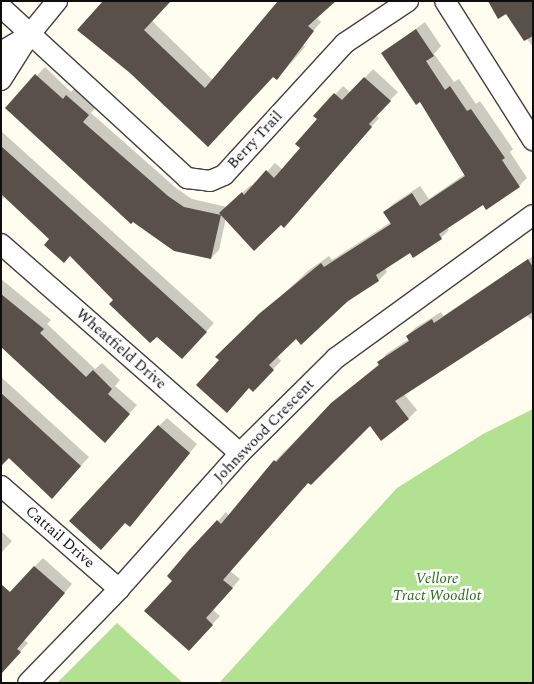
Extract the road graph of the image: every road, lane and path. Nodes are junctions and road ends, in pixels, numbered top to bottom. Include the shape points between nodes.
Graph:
1 (57, 1) edge
2 (408, 1) edge
3 (445, 1) edge
4 (1, 7) edge
5 (30, 34) junction
6 (1, 52) edge
7 (1, 80) edge
8 (533, 140) edge
9 (533, 215) edge
10 (1, 244) edge
11 (240, 453) junction
12 (1, 486) edge
13 (119, 588) junction
14 (28, 683) edge

1 - 5 street
2 - 5 street, Berry Trail via 345,43 224,175 210,181 187,178
3 - 8 street
4 - 5 street, Berry Trail
5 - 6 street
5 - 7 street
9 - 11 street, Johnswood Crescent via 336,358
10 - 11 street, Wheatfield Drive
11 - 13 street, Johnswood Crescent
12 - 13 street, Cattail Drive
13 - 14 street, Johnswood Crescent

